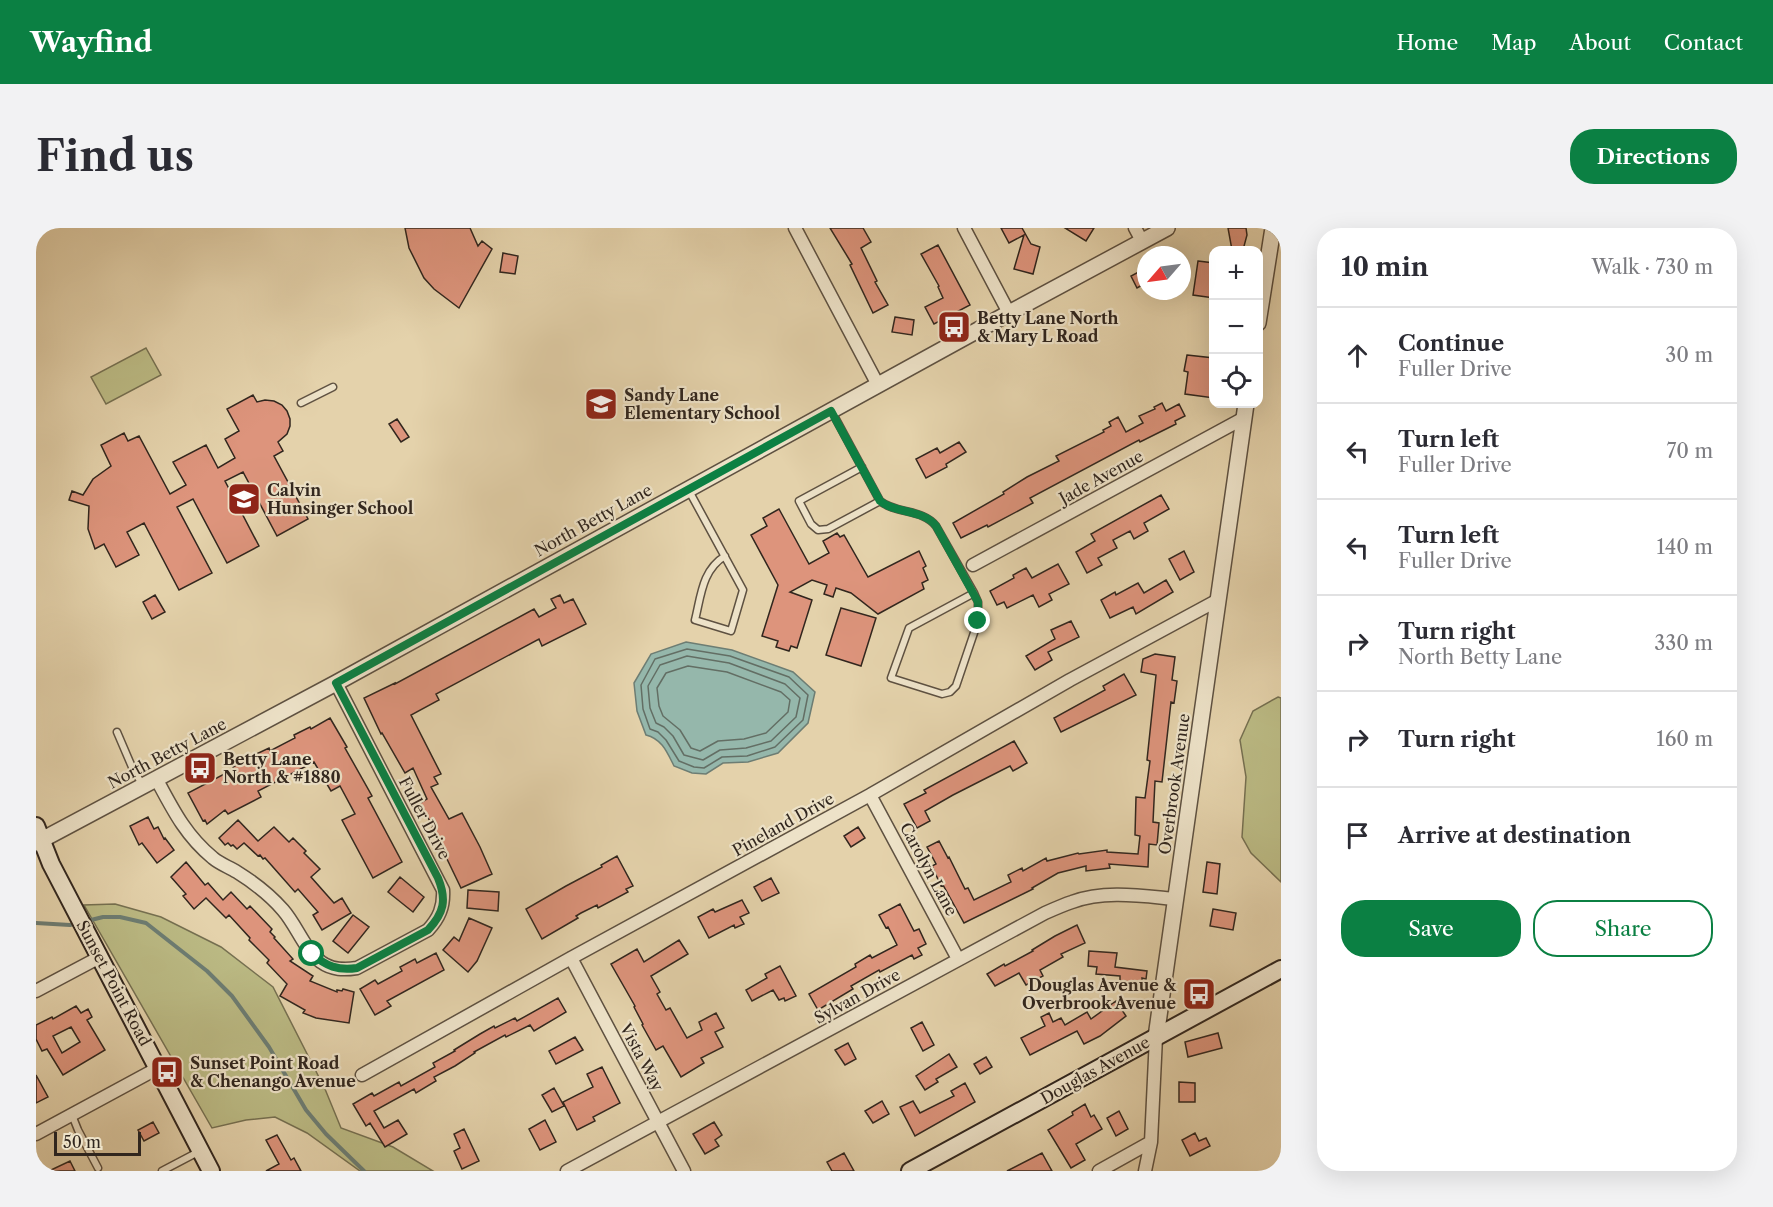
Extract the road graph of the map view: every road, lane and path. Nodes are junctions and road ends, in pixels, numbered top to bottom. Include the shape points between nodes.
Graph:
1 (795, 228) edge
2 (964, 228) edge
3 (1167, 228) edge
4 (1273, 228) edge
5 (1138, 234) edge
6 (1262, 300) edge
7 (1009, 313) junction
8 (878, 385) junction
9 (333, 387) dead end
10 (301, 403) dead end
11 (831, 411) junction
12 (1245, 411) edge
13 (862, 467) junction
14 (688, 489) junction
15 (880, 501) junction
16 (725, 556) junction
17 (973, 565) dead end
18 (974, 593) junction
19 (1218, 600) junction
20 (336, 683) junction
21 (117, 732) dead end
22 (150, 783) junction
23 (870, 795) junction
24 (38, 836) edge
25 (1176, 899) junction
26 (100, 957) junction
27 (571, 958) junction
28 (958, 959) junction
29 (1281, 969) edge
30 (36, 991) edge
31 (1156, 1036) junction
32 (158, 1068) junction
33 (362, 1075) dead end
34 (72, 1114) junction
35 (658, 1122) junction
36 (36, 1134) edge
37 (1151, 1142) junction
38 (200, 1151) junction
39 (98, 1168) dead end
40 (162, 1171) edge
41 (211, 1171) edge
42 (567, 1171) edge
43 (684, 1171) edge
44 (909, 1171) edge
45 (1099, 1171) edge
46 (1145, 1171) edge

1 - 8 street
2 - 7 street
3 - 5 street, North Betty Lane
4 - 6 street
5 - 7 street, North Betty Lane
7 - 8 street, North Betty Lane
8 - 11 street, North Betty Lane
9 - 10 lane
11 - 13 lane
11 - 14 street, North Betty Lane
12 - 17 street, Jade Avenue
12 - 19 street, Overbrook Avenue
13 - 15 lane
13 - 15 lane via 799,501 811,524 818,530 828,529
14 - 16 lane
14 - 20 street, North Betty Lane
15 - 18 lane via 932,521
16 - 16 lane via 743,591 731,631 695,620 707,573
18 - 18 lane via 978,621 956,686 942,694 891,678 909,628
19 - 23 street, Pineland Drive
19 - 25 street, Overbrook Avenue
20 - 22 street, North Betty Lane
20 - 22 street, Fuller Drive via 443,890 441,913 428,930 357,968 345,970 322,963 276,903 195,842
21 - 22 lane via 132,767
22 - 24 street, North Betty Lane
23 - 27 street, Pineland Drive
23 - 28 street, Carolyn Lane
24 - 26 main road, Sunset Point Road
25 - 28 street, Sylvan Drive via 1131,895 1073,901
25 - 31 street, Overbrook Avenue
26 - 30 street
26 - 32 main road, Sunset Point Road
27 - 33 street, Pineland Drive
27 - 35 street, Vista Way
28 - 35 street, Sylvan Drive
29 - 31 main road, Douglas Avenue
31 - 37 street, Overbrook Avenue
31 - 44 main road, Douglas Avenue
32 - 34 street
32 - 38 main road, Sunset Point Road
34 - 36 street
34 - 39 lane
35 - 42 street, Sylvan Drive
35 - 43 street, Vista Way
37 - 45 street
37 - 46 street, Overbrook Avenue
38 - 40 lane
38 - 41 main road, Sunset Point Road

